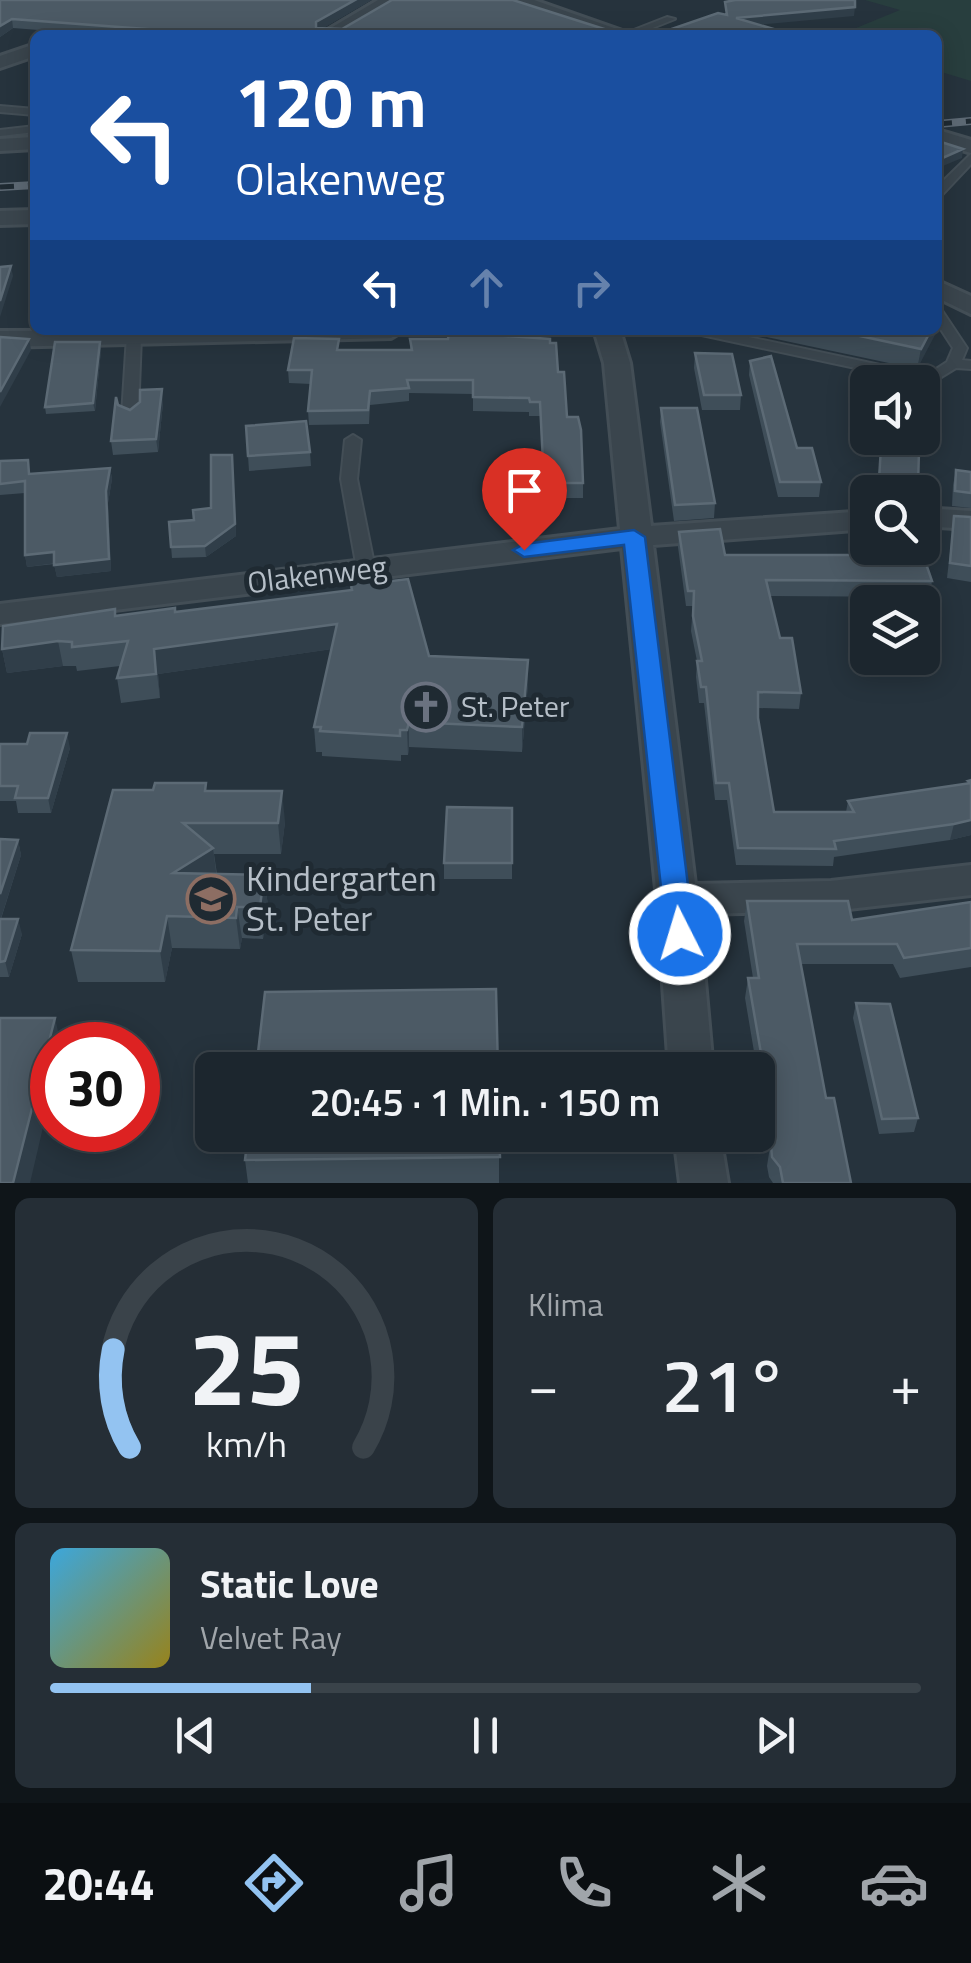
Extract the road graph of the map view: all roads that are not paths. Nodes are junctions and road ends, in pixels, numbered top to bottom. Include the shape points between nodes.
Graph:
1 (392, 0) edge
2 (516, 0) edge
3 (670, 19) dead end
4 (337, 30) edge
5 (608, 30) edge
6 (633, 30) edge
7 (0, 42) edge
8 (30, 47) edge
9 (30, 50) edge
10 (0, 62) edge
11 (0, 112) edge
12 (30, 120) edge
13 (30, 122) edge
14 (0, 129) edge
15 (942, 137) edge
16 (30, 143) edge
17 (0, 145) edge
18 (971, 147) edge
19 (971, 157) edge
20 (942, 188) edge
21 (30, 217) edge
22 (0, 218) edge
23 (942, 290) edge
24 (971, 306) edge
25 (942, 321) edge
26 (177, 335) edge
27 (609, 335) edge
28 (720, 335) edge
29 (134, 336) junction
30 (0, 339) edge
31 (954, 364) junction
32 (971, 365) edge
33 (130, 415) edge
34 (353, 440) dead end
35 (940, 517) edge
36 (971, 520) edge
37 (850, 521) edge
38 (634, 537) junction
39 (366, 569) junction
40 (0, 614) edge
41 (971, 880) edge
42 (677, 899) junction
43 (690, 1052) edge
44 (700, 1152) edge
45 (704, 1183) edge

1 - 4 street
2 - 5 street
3 - 6 lane
7 - 8 street
9 - 10 street
11 - 12 lane
13 - 14 lane
15 - 18 street
16 - 17 street
19 - 20 lane
21 - 22 street
23 - 24 street
25 - 31 lane via 960,348
26 - 29 street
27 - 38 street
28 - 31 lane via 930,380
29 - 30 street
29 - 33 lane
31 - 32 lane
34 - 39 lane via 349,480
35 - 36 street
37 - 38 street, Olakenweg
38 - 39 street, Olakenweg
38 - 42 street
39 - 40 street, Olakenweg
41 - 42 street via 831,896
42 - 43 street
44 - 45 street

